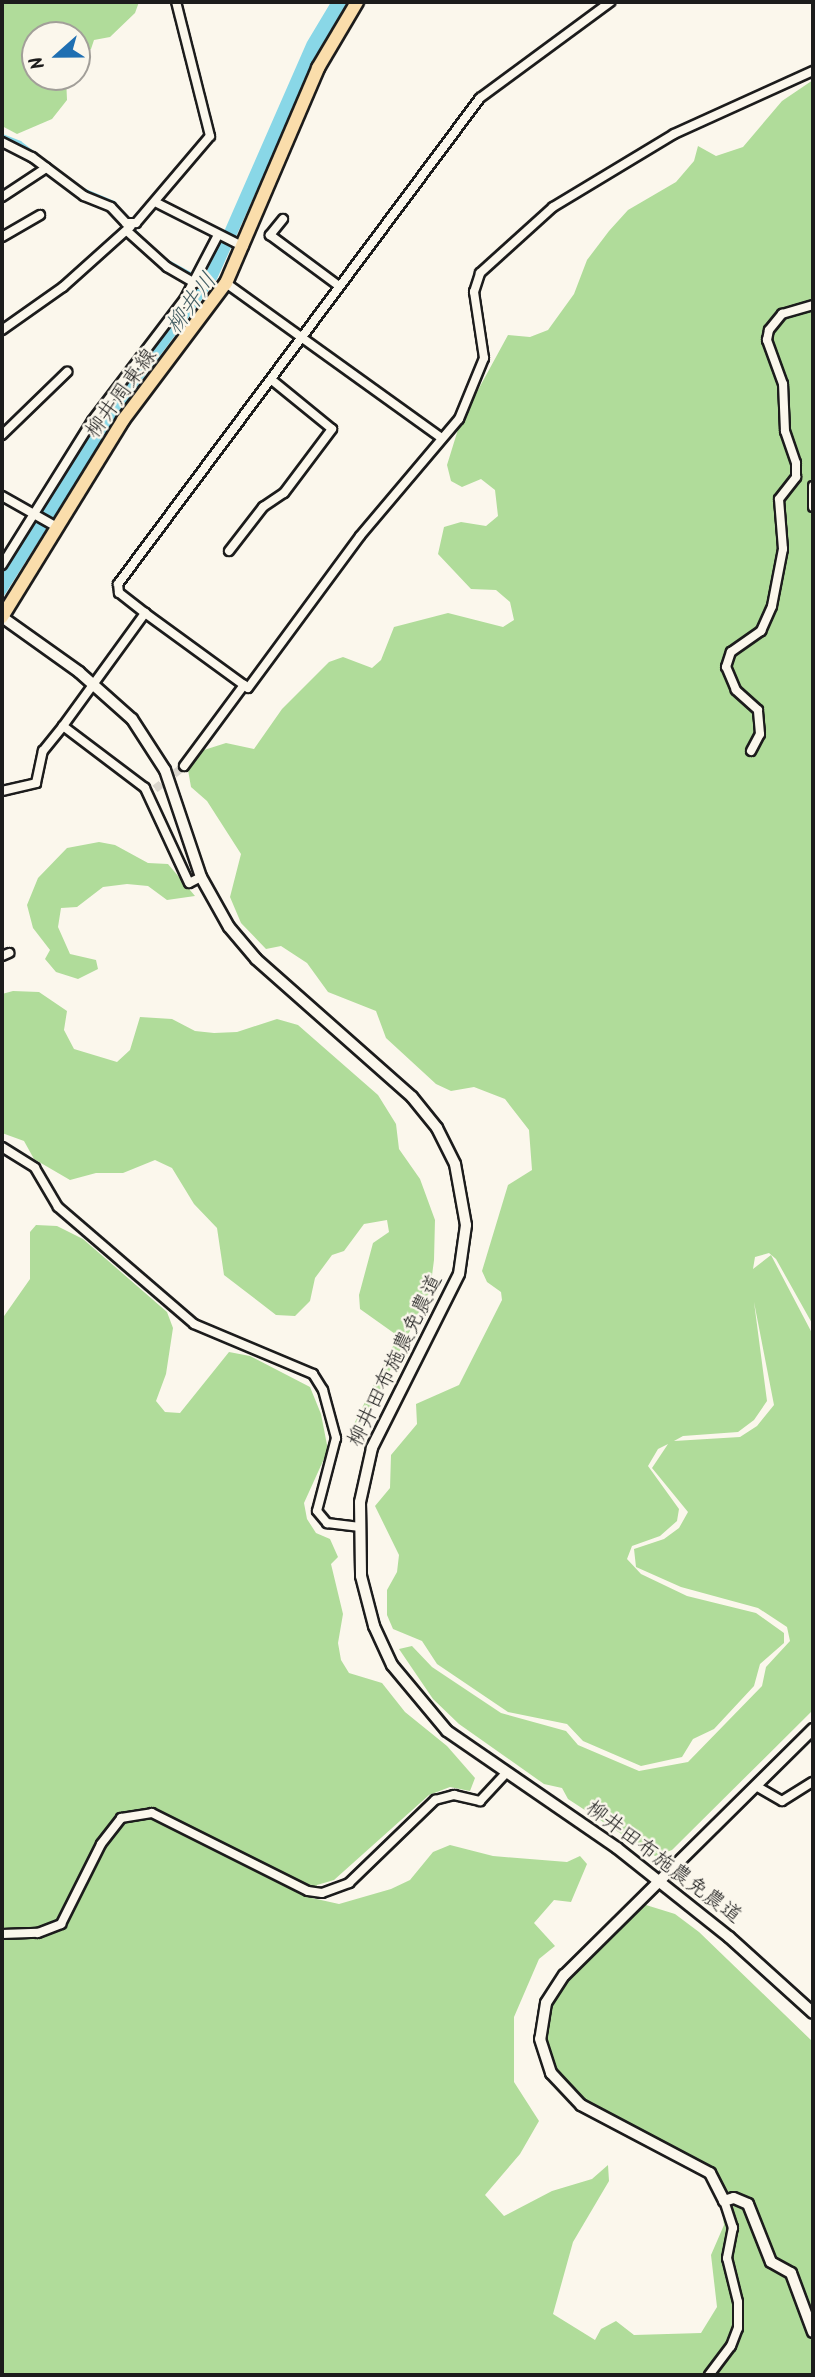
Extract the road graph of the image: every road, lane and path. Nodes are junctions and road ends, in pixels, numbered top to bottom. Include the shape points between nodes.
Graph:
1 (176, 2) edge
2 (357, 2) edge
3 (610, 2) edge
4 (813, 71) edge
5 (2, 142) edge
6 (46, 168) junction
7 (2, 197) edge
8 (157, 203) junction
9 (40, 215) dead end
10 (284, 219) dead end
11 (129, 229) junction
12 (220, 235) junction
13 (2, 237) edge
14 (240, 245) junction
15 (197, 279) junction
16 (226, 283) junction
17 (339, 286) junction
18 (813, 305) edge
19 (2, 330) edge
20 (303, 338) junction
21 (67, 372) dead end
22 (272, 380) junction
23 (2, 435) edge
24 (440, 437) junction
25 (813, 486) edge
26 (2, 496) edge
27 (813, 507) edge
28 (34, 514) junction
29 (53, 525) junction
30 (229, 551) dead end
31 (2, 565) edge
32 (145, 612) junction
33 (2, 617) edge
34 (93, 684) junction
35 (244, 685) junction
36 (62, 726) junction
37 (751, 751) dead end
38 (184, 766) tunnel mouth
39 (2, 791) edge
40 (201, 877) junction
41 (2, 1147) edge
42 (358, 1527) junction
43 (813, 1729) edge
44 (506, 1773) junction
45 (813, 1782) edge
46 (756, 1786) junction
47 (659, 1881) junction
48 (2, 1934) edge
49 (811, 2007) edge
50 (724, 2201) junction
51 (813, 2332) edge
52 (709, 2375) edge

1 - 8 street via 210,136
2 - 14 main road, 柳井周東線 via 318,68
3 - 17 street via 480,98
4 - 24 street via 674,134 532,221 475,284 484,358 464,411
5 - 6 street
6 - 7 street
6 - 11 street via 84,196 111,207
8 - 11 street
8 - 12 street
9 - 13 street
10 - 17 street via 270,234
11 - 15 street via 167,267
11 - 19 street via 50,298
12 - 14 street
12 - 15 street
14 - 16 main road, 柳井周東線
15 - 28 street via 92,421
16 - 20 street
16 - 29 main road, 柳井周東線 via 123,420
17 - 20 street
18 - 37 street via 782,314 767,340 783,384 785,431 796,477 779,499 783,549 772,606 761,631 730,652 726,667 736,690 758,710 760,734
20 - 22 street
20 - 24 street
21 - 23 street
22 - 30 street via 332,429 285,493 263,507
22 - 32 street via 118,584 119,593
24 - 35 street via 248,688
25 - 27 street
26 - 28 street
28 - 29 street
28 - 31 street
29 - 33 main road, 柳井周東線
32 - 34 street
32 - 35 street
33 - 34 street, 柳井田布施農免農道
34 - 36 street
34 - 40 street, 柳井田布施農免農道 via 132,719 156,752
35 - 38 street
36 - 39 street via 43,751 36,783
36 - 40 street via 152,791 189,883
40 - 42 street, 柳井田布施農免農道 via 242,944 426,1112 446,1144 462,1186 466,1225 459,1274 372,1448
41 - 42 street via 35,1168 58,1207 194,1324 313,1374 323,1390 336,1438 317,1511 327,1523
42 - 44 street, 柳井田布施農免農道 via 367,1602 392,1665 431,1716
43 - 46 street
44 - 47 street, 柳井田布施農免農道
44 - 48 street via 480,1801 454,1795 435,1800 349,1883 322,1893 308,1891 152,1813 121,1818 101,1844 61,1924 38,1933
45 - 46 street via 782,1801
46 - 47 street
47 - 49 street, 柳井田布施農免農道
47 - 50 street via 554,1988 542,2015 542,2052 564,2092 602,2118 710,2173
50 - 51 street via 734,2198 748,2204 771,2262 791,2273
50 - 52 street via 733,2228 727,2258 738,2302 738,2328 731,2347

